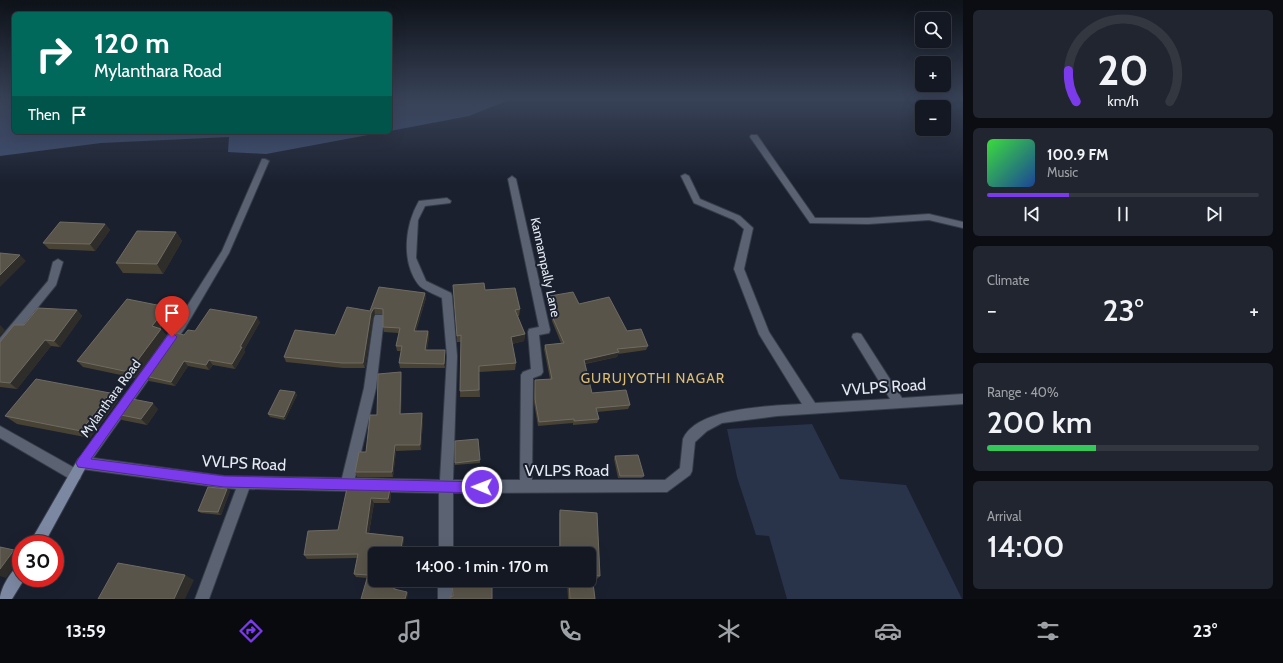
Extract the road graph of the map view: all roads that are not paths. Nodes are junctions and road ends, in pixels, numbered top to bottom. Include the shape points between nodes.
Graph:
1 (754, 137) dead end
2 (265, 162) dead end
3 (686, 176) dead end
4 (512, 179) dead end
5 (447, 201) dead end
6 (963, 225) edge
7 (58, 262) dead end
8 (379, 318) dead end
9 (857, 337) dead end
10 (0, 346) edge
11 (963, 399) edge
12 (900, 403) junction
13 (812, 409) junction
14 (0, 432) edge
15 (82, 463) junction
16 (75, 475) junction
17 (245, 482) junction
18 (347, 484) junction
19 (446, 487) junction
20 (526, 487) junction
21 (41, 535) edge
22 (446, 547) edge
23 (12, 586) edge
24 (445, 587) edge
25 (4, 599) edge
26 (202, 599) edge
27 (445, 599) edge

1 - 6 street via 813,221 929,217
2 - 15 street, Mylanthara Road via 226,251 181,325
3 - 13 street via 697,201 737,218 749,228 739,269 764,334
4 - 20 street, Kannampally Lane via 545,330 533,332 538,372 526,375
5 - 19 street via 422,203 414,220 411,258 422,283 447,296 452,356
7 - 10 street via 53,282
8 - 18 street via 370,388
9 - 12 street
11 - 12 street, VVLPS Road
12 - 13 street, VVLPS Road
13 - 20 street, VVLPS Road via 721,418 703,427 688,439 686,471 667,486
14 - 16 street
15 - 16 street
15 - 17 street, VVLPS Road via 224,482
16 - 21 street
17 - 18 street, VVLPS Road
17 - 26 street
18 - 19 street, VVLPS Road
19 - 20 street, VVLPS Road
19 - 22 street
23 - 25 street
24 - 27 street

